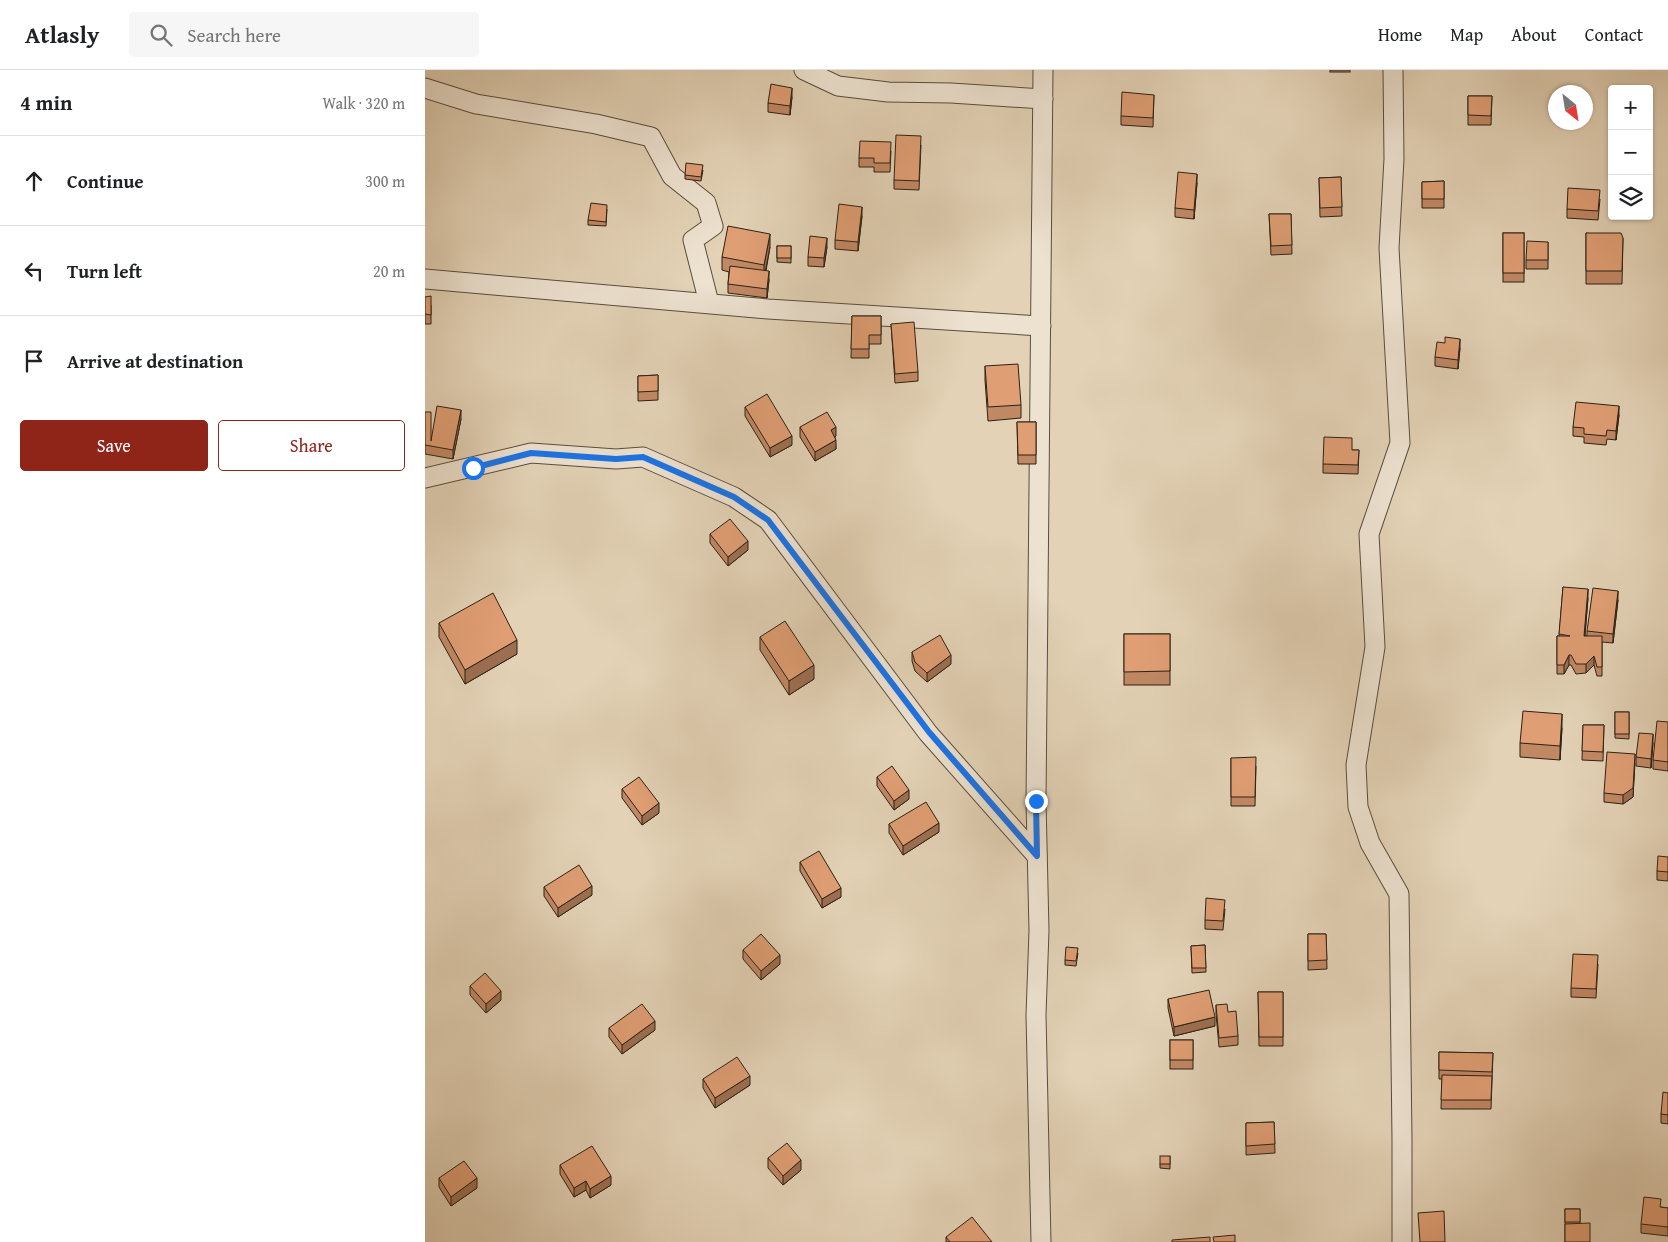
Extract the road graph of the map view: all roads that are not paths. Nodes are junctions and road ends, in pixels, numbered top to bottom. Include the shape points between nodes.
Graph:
1 (804, 70) edge
2 (1043, 70) edge
3 (1393, 70) edge
4 (425, 88) edge
5 (1043, 99) junction
6 (425, 279) edge
7 (709, 304) junction
8 (1041, 326) junction
9 (425, 478) edge
10 (1037, 856) junction
11 (1041, 1242) edge
12 (1402, 1242) edge

1 - 5 street via 838,86 879,91
2 - 5 street
3 - 12 street via 1394,159 1389,248 1400,443 1369,534 1375,646 1356,765 1357,807 1370,843 1399,894
4 - 7 street via 476,104 651,137 672,176 706,203 713,226 693,240
5 - 8 street
6 - 7 street
7 - 8 street
8 - 10 street
9 - 10 street via 531,453 616,459 643,457 734,497 768,520 929,732
10 - 11 street via 1036,1015

